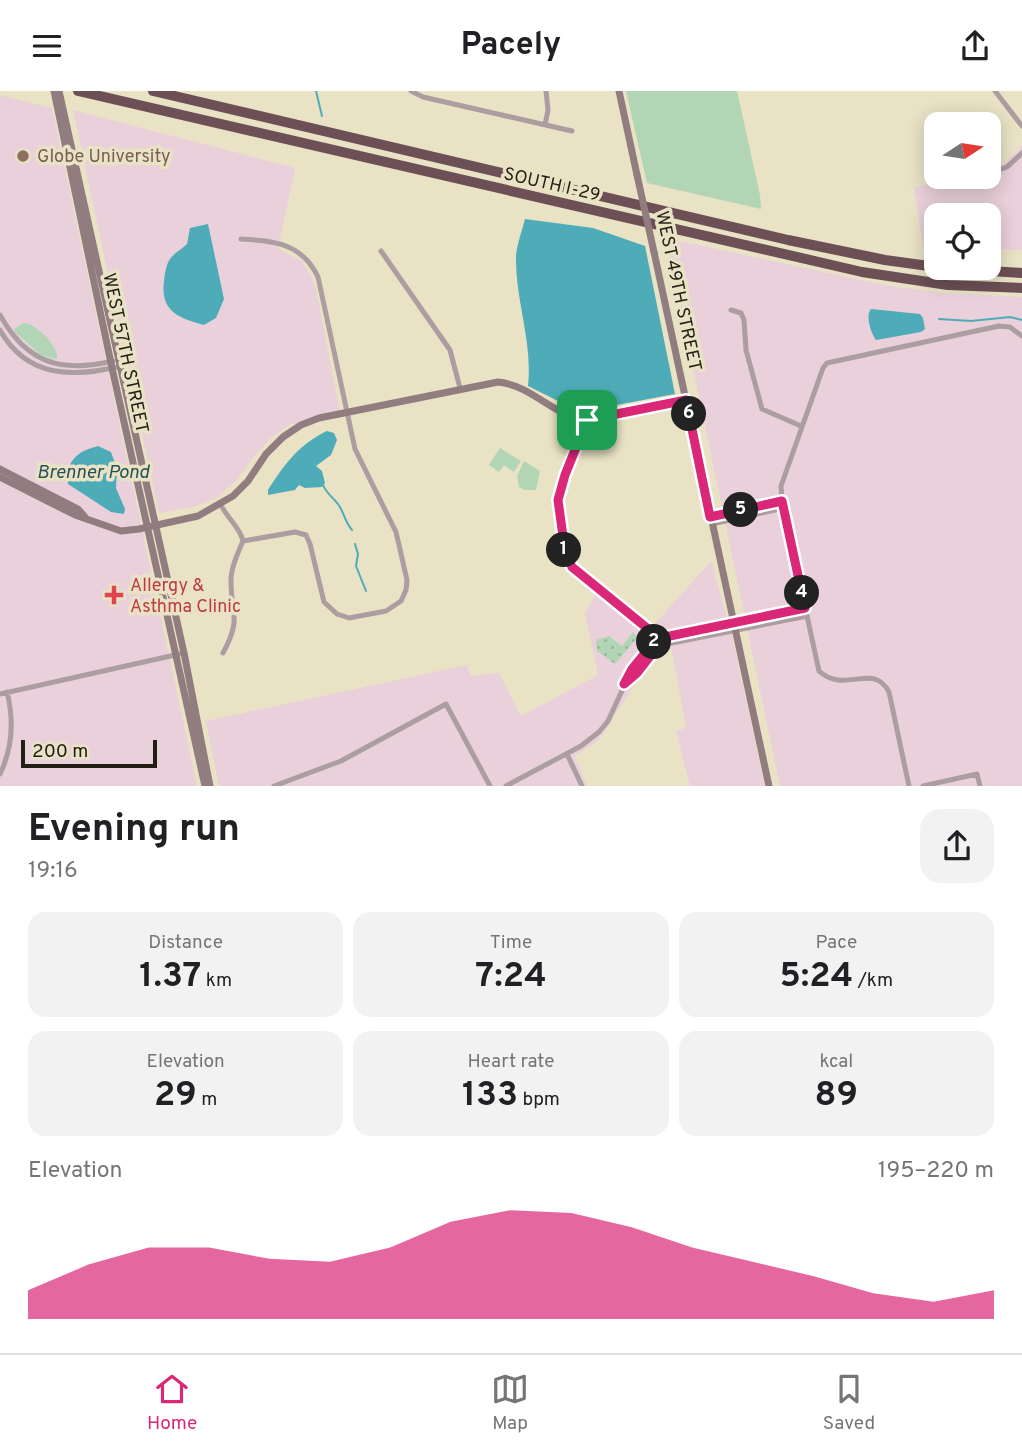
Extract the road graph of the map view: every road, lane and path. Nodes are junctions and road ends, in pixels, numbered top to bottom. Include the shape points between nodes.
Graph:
1 (57, 91) edge
2 (78, 91) edge
3 (153, 91) edge
4 (411, 91) edge
5 (546, 91) edge
6 (619, 91) edge
7 (995, 91) edge
8 (60, 107) junction
9 (545, 125) junction
10 (1022, 126) edge
11 (572, 131) dead end
12 (1022, 153) edge
13 (1001, 169) edge
14 (241, 239) dead end
15 (381, 251) dead end
16 (924, 265) edge
17 (1001, 270) edge
18 (1022, 270) edge
19 (1022, 289) edge
20 (731, 310) dead end
21 (0, 315) edge
22 (0, 330) edge
23 (1022, 336) edge
24 (121, 363) junction
25 (111, 365) junction
26 (460, 388) junction
27 (686, 400) junction
28 (347, 412) junction
29 (587, 420) junction
30 (801, 426) junction
31 (0, 470) edge
32 (0, 477) edge
33 (782, 501) junction
34 (221, 505) junction
35 (784, 508) junction
36 (86, 517) junction
37 (711, 521) junction
38 (156, 525) junction
39 (147, 527) junction
40 (243, 541) junction
41 (805, 608) junction
42 (807, 616) junction
43 (734, 627) junction
44 (660, 637) junction
45 (184, 653) junction
46 (223, 653) dead end
47 (175, 655) junction
48 (3, 693) edge
49 (566, 754) junction
50 (0, 774) edge
51 (207, 786) edge
52 (274, 786) edge
53 (490, 786) edge
54 (506, 786) edge
55 (582, 786) edge
56 (769, 786) edge
57 (909, 786) edge
58 (923, 786) edge
59 (979, 786) edge

1 - 8 main road, WEST 57TH STREET
2 - 19 highway, SOUTH I-29 via 844,268 907,280
3 - 16 highway, SOUTH I-29 via 788,240
4 - 9 street
5 - 9 street
6 - 27 main road, WEST 49TH STREET, bridge
7 - 10 street
8 - 24 main road, WEST 57TH STREET
8 - 25 main road, WEST 57TH STREET
9 - 11 street
12 - 13 street
14 - 28 street via 288,245 307,258 321,291
15 - 26 street via 450,351
17 - 18 highway
20 - 30 street via 744,320 746,349 762,409
21 - 25 street via 17,341 45,361
22 - 25 street via 14,349 37,366 70,373
23 - 30 street via 999,326 827,363
24 - 25 street
24 - 38 main road, WEST 57TH STREET
25 - 39 main road, WEST 57TH STREET
26 - 28 main road
26 - 29 main road via 512,384 565,414
27 - 29 main road
27 - 37 main road, WEST 49TH STREET
28 - 34 main road via 292,430
28 - 40 street via 359,459 400,542 407,580 401,600 386,611 341,616 324,602 306,535 291,532
29 - 44 street via 558,500 566,556 580,575
30 - 33 street via 781,486
31 - 36 main road
32 - 36 main road via 75,516
33 - 35 street
33 - 37 street
34 - 38 main road via 198,516
34 - 40 street
35 - 37 street
35 - 41 street
36 - 39 main road via 116,530
37 - 43 main road, WEST 49TH STREET
38 - 39 main road
38 - 45 main road, WEST 57TH STREET
39 - 47 main road, WEST 57TH STREET
40 - 46 street via 231,575 236,621
41 - 42 street
41 - 43 street
42 - 43 street
42 - 57 street via 823,675 839,682 875,678 885,684
43 - 44 street via 681,642
43 - 56 main road, WEST 49TH STREET
44 - 49 street via 632,669 604,727
45 - 47 street
45 - 51 main road, WEST 57TH STREET
47 - 48 street
47 - 51 main road, WEST 57TH STREET
48 - 50 street via 12,725
49 - 54 street
49 - 55 street
52 - 53 street via 341,761 446,704
58 - 59 street via 977,774

